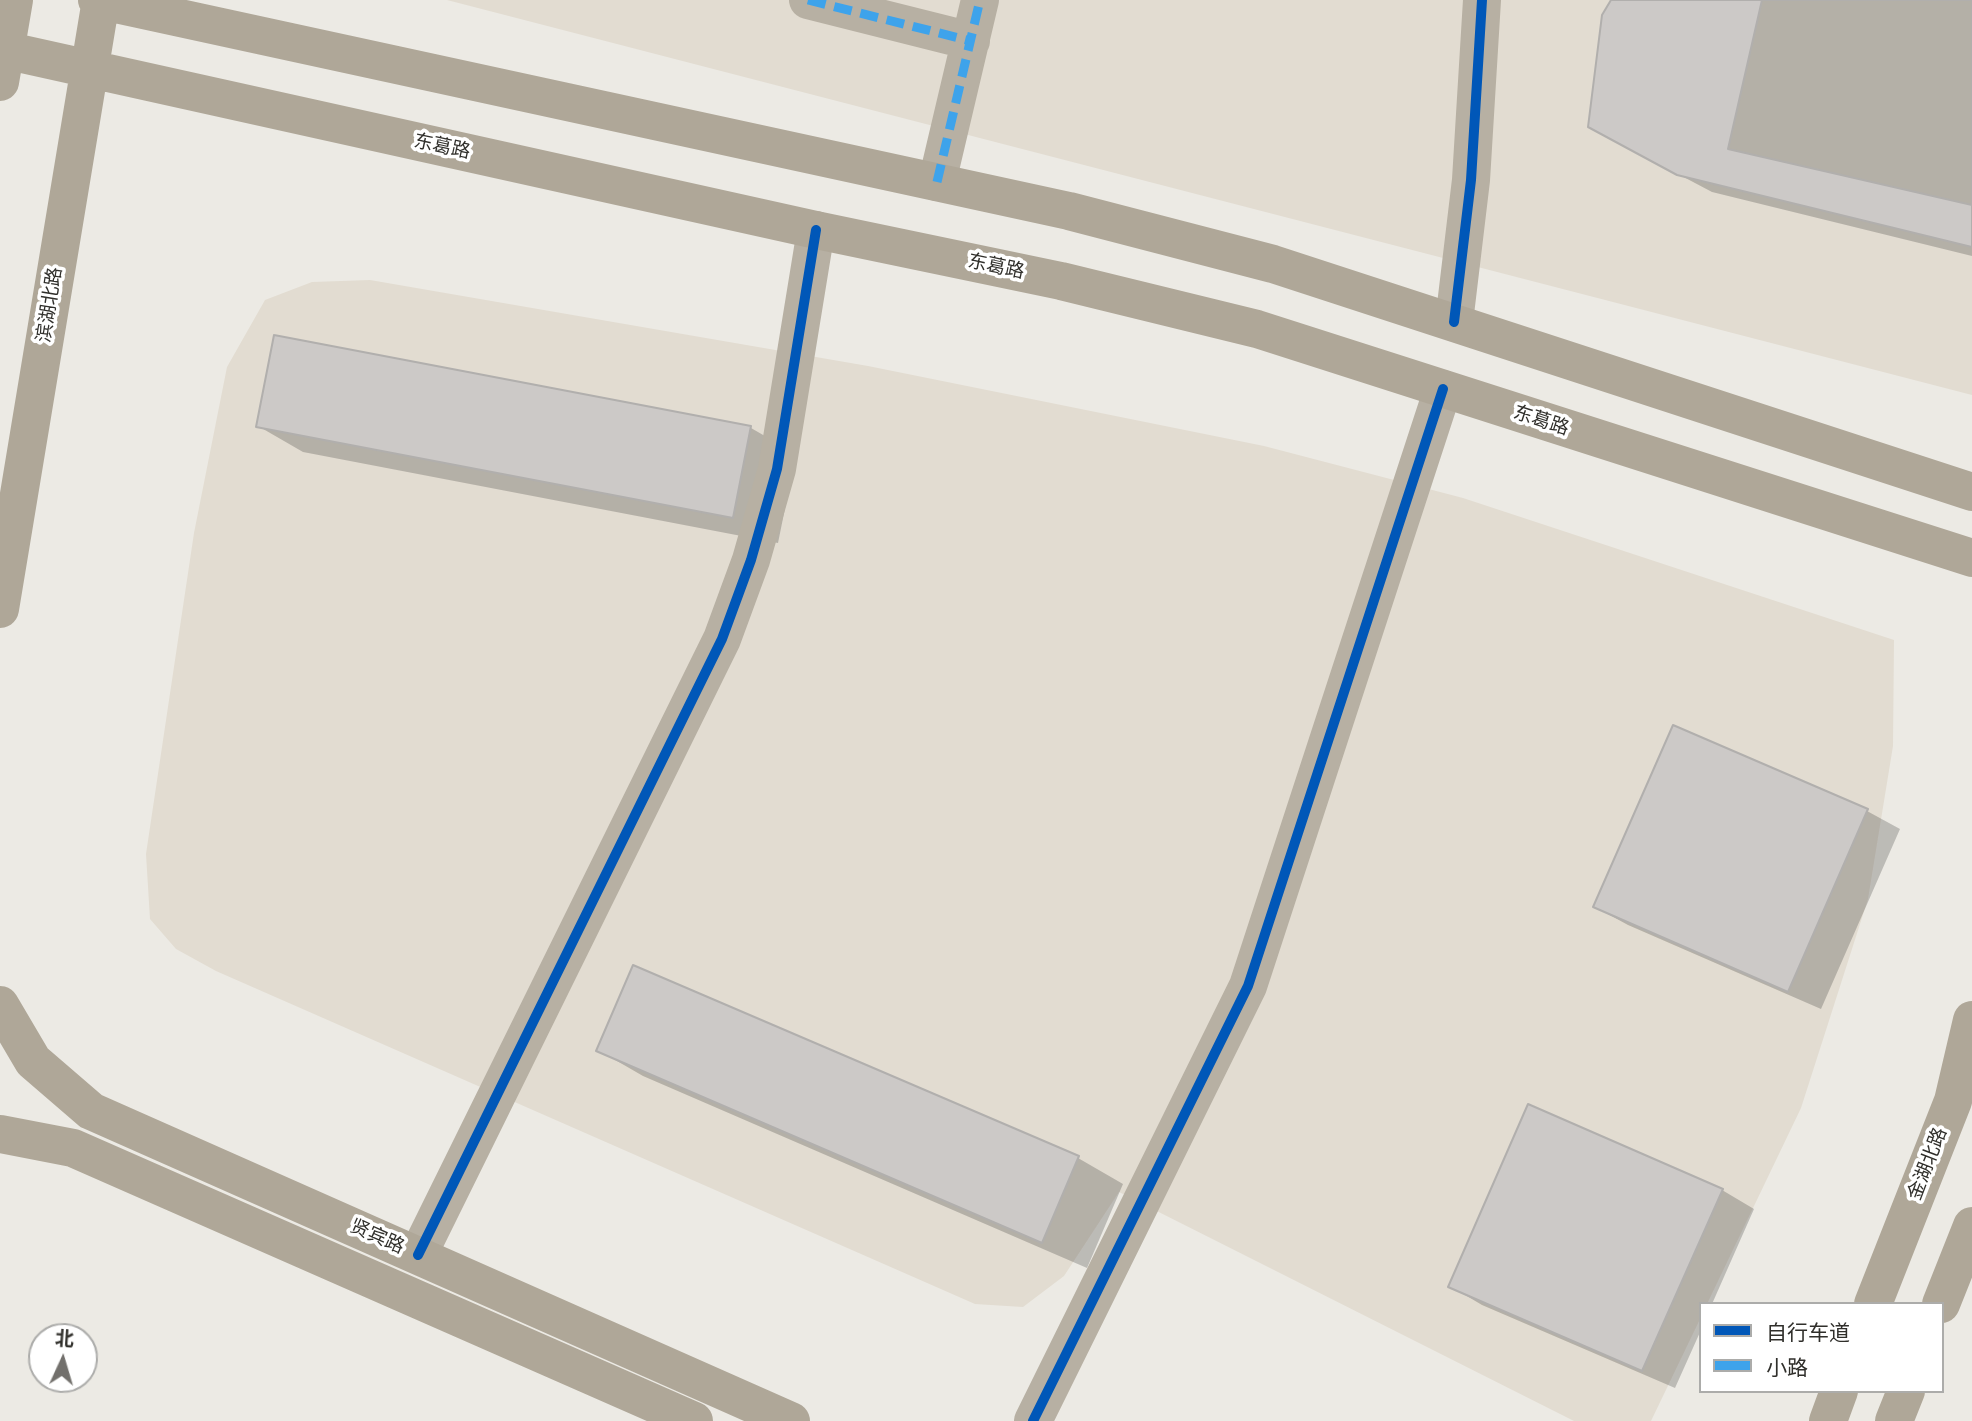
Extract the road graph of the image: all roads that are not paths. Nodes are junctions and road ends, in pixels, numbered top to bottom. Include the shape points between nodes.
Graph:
1 (14, 0) edge
2 (100, 0) edge
3 (808, 0) edge
4 (980, 0) edge
5 (1482, 0) edge
6 (971, 41) junction
7 (2, 61) edge
8 (89, 70) junction
9 (937, 182) junction
10 (816, 230) junction
11 (1454, 322) junction
12 (1443, 389) junction
13 (1972, 492) edge
14 (1972, 558) edge
15 (0, 609) edge
16 (0, 1005) edge
17 (1972, 1020) edge
18 (0, 1134) edge
19 (1972, 1226) edge
20 (418, 1255) junction
21 (1874, 1302) edge
22 (1942, 1302) edge
23 (1838, 1393) edge
24 (1905, 1393) edge
25 (694, 1421) edge
26 (791, 1421) edge
27 (1033, 1421) edge
28 (1828, 1421) edge
29 (1894, 1421) edge

1 - 7 main road
2 - 8 main road, 滨湖北路
2 - 9 main road
3 - 6 street
4 - 6 street
5 - 11 street via 1471,180
6 - 9 street
7 - 8 main road, 东葛路
8 - 10 main road, 东葛路
8 - 15 main road, 滨湖北路
9 - 11 main road via 1260,261
10 - 12 main road, 东葛路 via 1060,281 1257,329
10 - 20 street via 777,469 722,639
11 - 13 main road
12 - 14 main road, 东葛路
12 - 27 street via 1248,986
16 - 20 main road, 贤宾路 via 33,1061 91,1111
17 - 21 main road, 金湖北路 via 1952,1101
18 - 25 main road via 73,1148
19 - 22 main road
20 - 26 main road, 贤宾路
23 - 28 main road
24 - 29 main road

